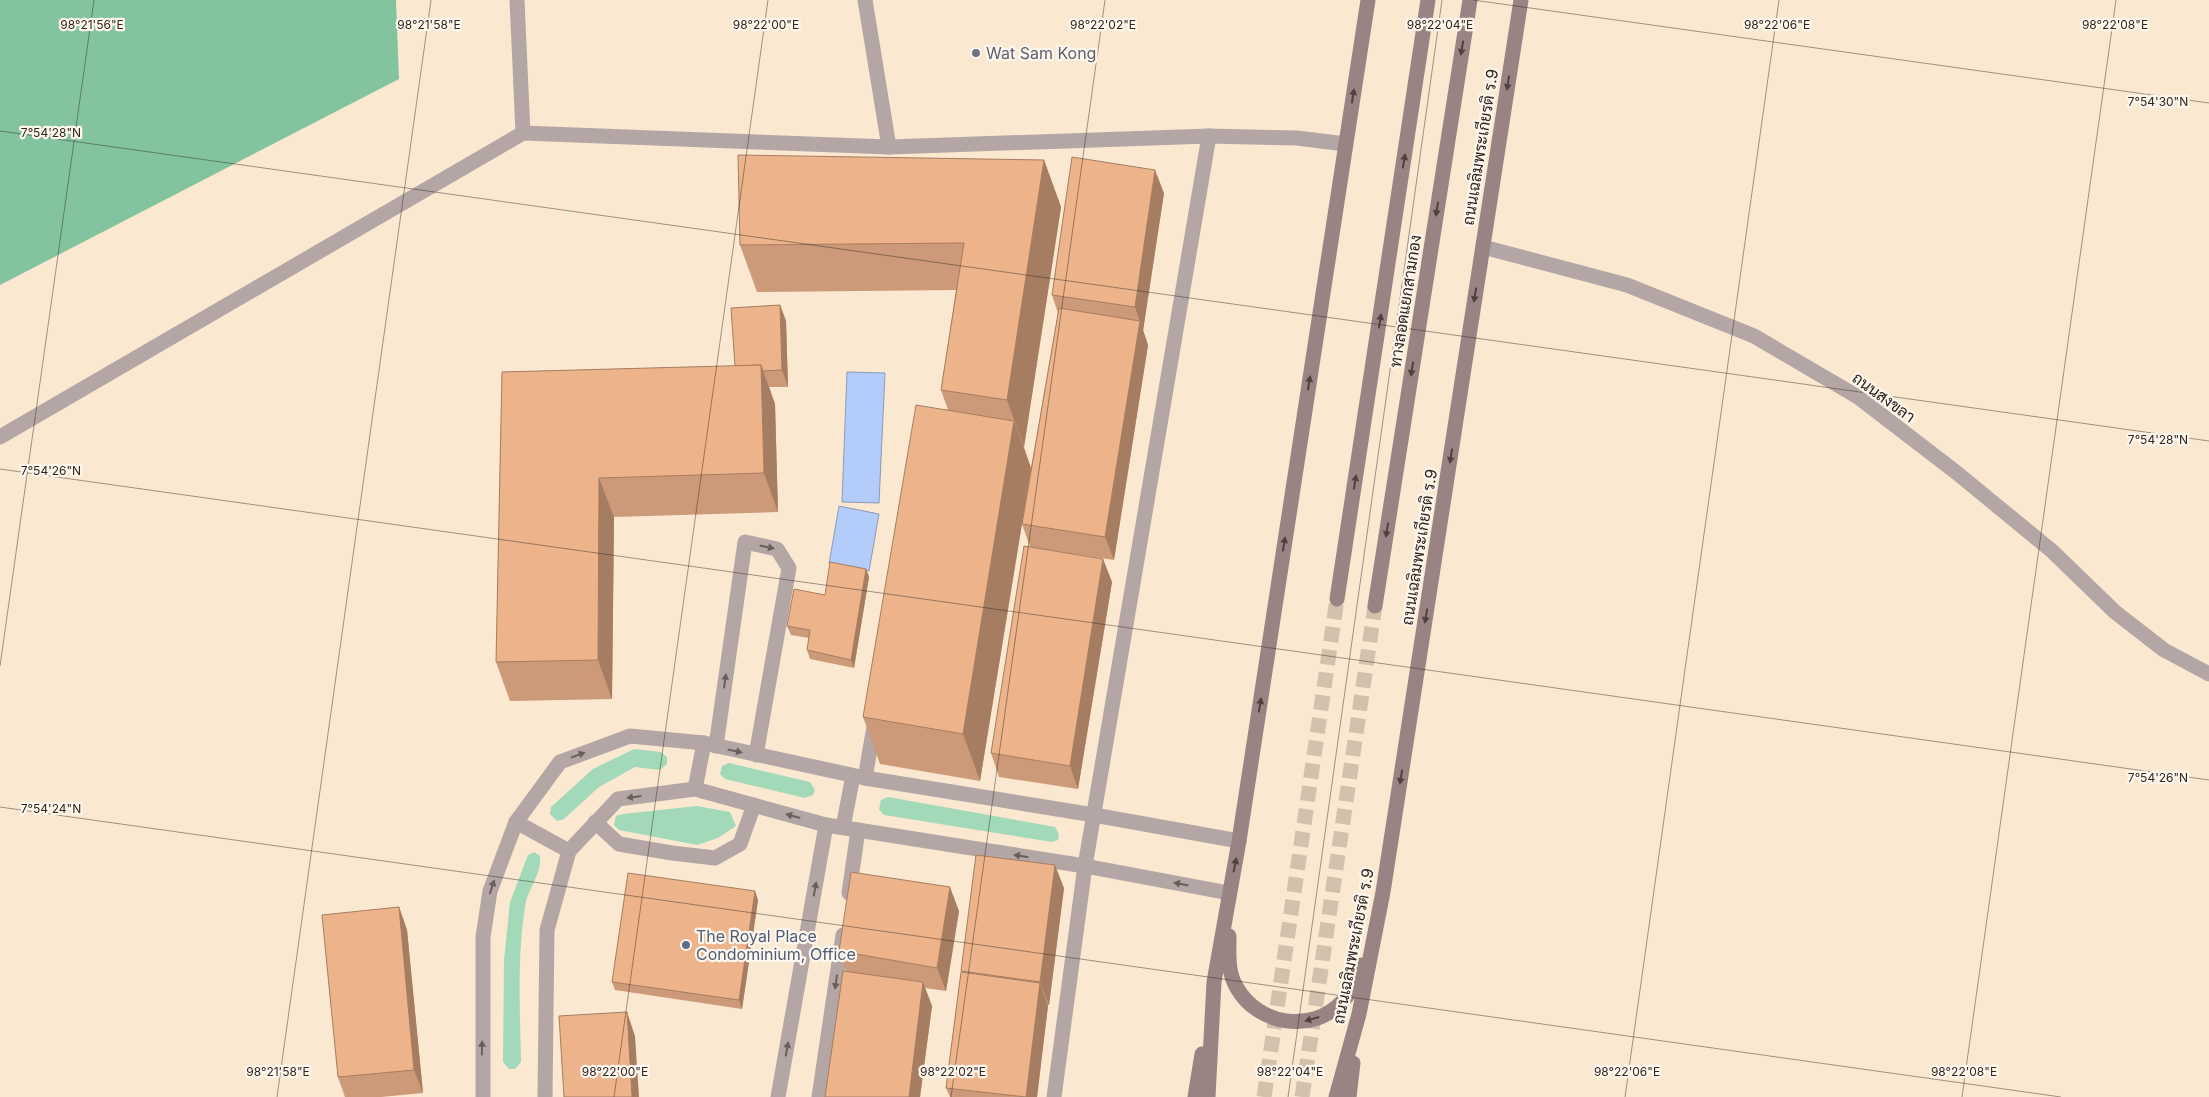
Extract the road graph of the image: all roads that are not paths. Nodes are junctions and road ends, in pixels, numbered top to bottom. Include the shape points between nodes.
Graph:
1 (517, 0) edge
2 (865, 0) edge
3 (1368, 0) edge
4 (1428, 0) edge
5 (1470, 0) edge
6 (1521, 0) edge
7 (523, 133) junction
8 (1209, 136) junction
9 (1345, 144) junction
10 (889, 147) junction
11 (1483, 247) junction
12 (0, 437) edge
13 (1337, 600) tunnel mouth
14 (1375, 606) tunnel mouth
15 (2209, 674) edge
16 (877, 710) edge
17 (710, 745) junction
18 (756, 755) junction
19 (859, 777) junction
20 (695, 789) junction
21 (754, 805) junction
22 (1094, 815) junction
23 (516, 822) junction
24 (596, 822) junction
25 (826, 824) junction
26 (843, 827) junction
27 (858, 830) junction
28 (1239, 841) junction
29 (569, 851) junction
30 (1085, 866) junction
31 (1383, 892) junction
32 (1229, 893) junction
33 (1214, 982) junction
34 (1359, 1014) junction
35 (483, 1097) edge
36 (545, 1097) edge
37 (778, 1097) edge
38 (819, 1097) edge
39 (1054, 1097) edge
40 (1194, 1097) edge
41 (1208, 1097) edge
42 (1336, 1097) edge
43 (1349, 1097) edge

1 - 7 street
2 - 10 street
9 -> 3 main road
13 -> 4 main road, ทางลอดแยกสามกอง
5 -> 14 main road, ทางลอดแยกสามกอง
6 -> 11 main road, ถนนเฉลิมพระเกียรติ ร.9
7 - 10 street
7 - 12 street
8 - 9 street via 1297,138
8 - 10 street
8 - 22 street
28 -> 9 main road
11 - 15 street, ถนนสงขลา via 1627,285 1762,341 1858,398 2052,551 2129,623 2164,650
11 -> 31 main road, ถนนเฉลิมพระเกียรติ ร.9
16 - 19 street
17 -> 18 street
17 -> 18 street via 745,542 777,549 789,568
17 - 20 street
23 -> 17 street via 560,762 630,736
18 - 19 street
19 - 22 street
19 - 26 street
20 - 21 street
20 -> 24 street via 618,799
21 - 24 street via 740,844 716,858 619,844
25 -> 21 street
22 - 28 street
22 - 30 street
23 - 29 street
35 -> 23 street via 483,937 490,891
24 - 29 street
25 - 26 street
37 -> 25 street
26 - 27 street
30 -> 27 street
27 -> 38 street
32 -> 28 main road
29 - 36 street via 547,930
32 -> 30 street
30 - 39 street
31 -> 32 main road via 1353,987 1341,1003 1325,1015 1306,1022 1266,1016 1249,1004 1236,988 1229,968
31 - 34 main road, ถนนเฉลิมพระเกียรติ ร.9
32 - 33 main road
33 - 40 main road
33 - 41 main road
34 - 42 main road, ถนนเฉลิมพระเกียรติ ร.9
34 - 43 main road

